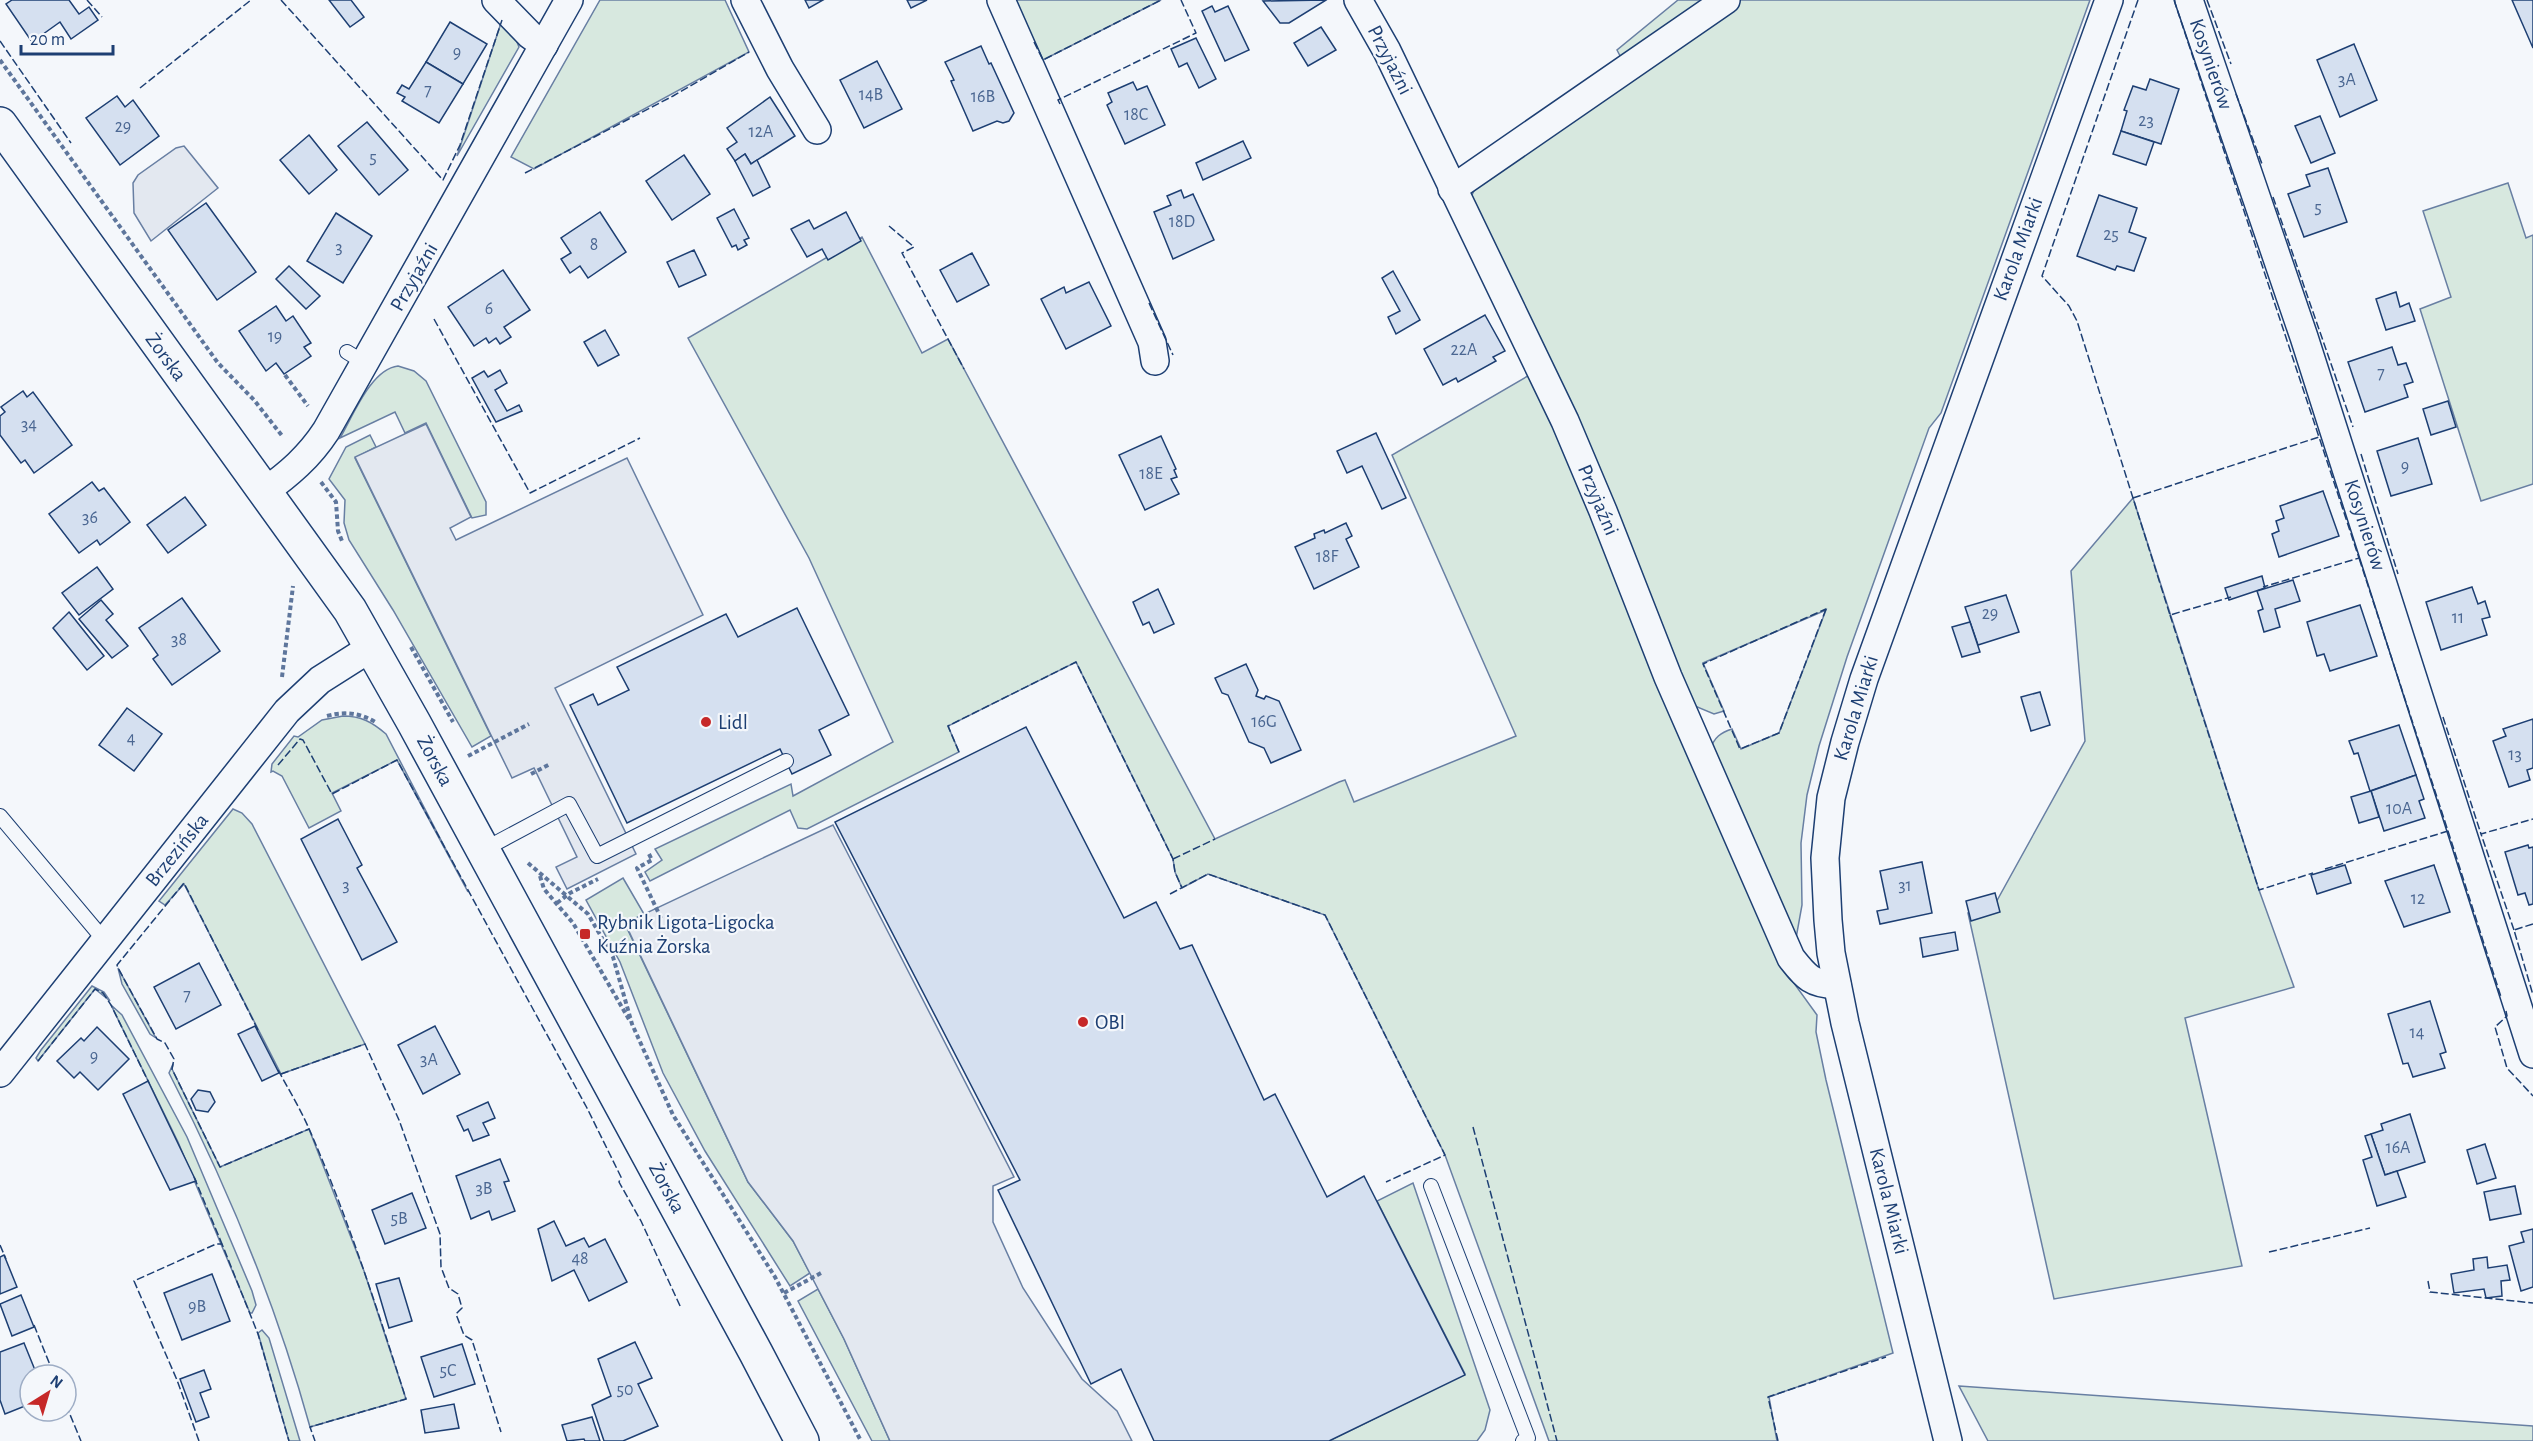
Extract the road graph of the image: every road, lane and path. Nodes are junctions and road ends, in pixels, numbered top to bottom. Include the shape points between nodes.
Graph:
1 (496, 0) edge
2 (569, 0) edge
3 (745, 0) edge
4 (1001, 0) edge
5 (1358, 0) edge
6 (1726, 0) edge
7 (2109, 0) edge
8 (2188, 0) edge
9 (544, 45) junction
10 (0, 60) edge
11 (0, 124) edge
12 (817, 130) dead end
13 (1452, 189) junction
14 (1155, 361) dead end
15 (285, 375) dead end
16 (311, 410) dead end
17 (278, 431) dead end
18 (264, 492) junction
19 (372, 647) junction
20 (530, 724) dead end
21 (468, 756) dead end
22 (786, 761) dead end
23 (549, 764) dead end
24 (531, 774) dead end
25 (0, 816) edge
26 (483, 850) junction
27 (638, 858) dead end
28 (662, 920) dead end
29 (105, 941) junction
30 (1837, 985) junction
31 (632, 1024) junction
32 (2533, 1054) edge
33 (0, 1073) edge
34 (1431, 1186) dead end
35 (821, 1273) dead end
36 (784, 1293) junction
37 (802, 1441) edge
38 (861, 1441) edge
39 (1523, 1441) edge
40 (1948, 1441) edge

1 - 9 street
2 - 9 street, Przyjaźni
3 - 12 street
4 - 14 street via 1152,342
5 - 13 street, Przyjaźni via 1387,51
6 - 13 street
7 - 30 street, Karola Miarki via 1887,612 1845,742 1832,798 1825,858
8 - 32 street, Kosynierów via 2304,337
9 - 18 street, Przyjaźni via 356,357 312,452
10 - 17 path via 218,363
11 - 18 main road, Żorska
13 - 30 street, Przyjaźni via 1565,422 1668,677 1791,958 1816,983
15 - 16 path
18 - 19 main road, Żorska via 333,585
19 - 26 main road, Żorska
19 - 29 street, Brzezińska via 320,680 294,704
20 - 21 path
22 - 26 lane via 597,856 569,804
23 - 24 path
25 - 29 lane
26 - 37 main road, Żorska
27 - 28 path via 648,853 652,860 637,868
29 - 33 street, Brzezińska
30 - 40 street, Karola Miarki
31 - 31 path via 613,957 588,915 540,874 544,890 573,923
31 - 36 path via 673,1115
34 - 39 lane via 1528,1438
35 - 36 path
36 - 38 path

